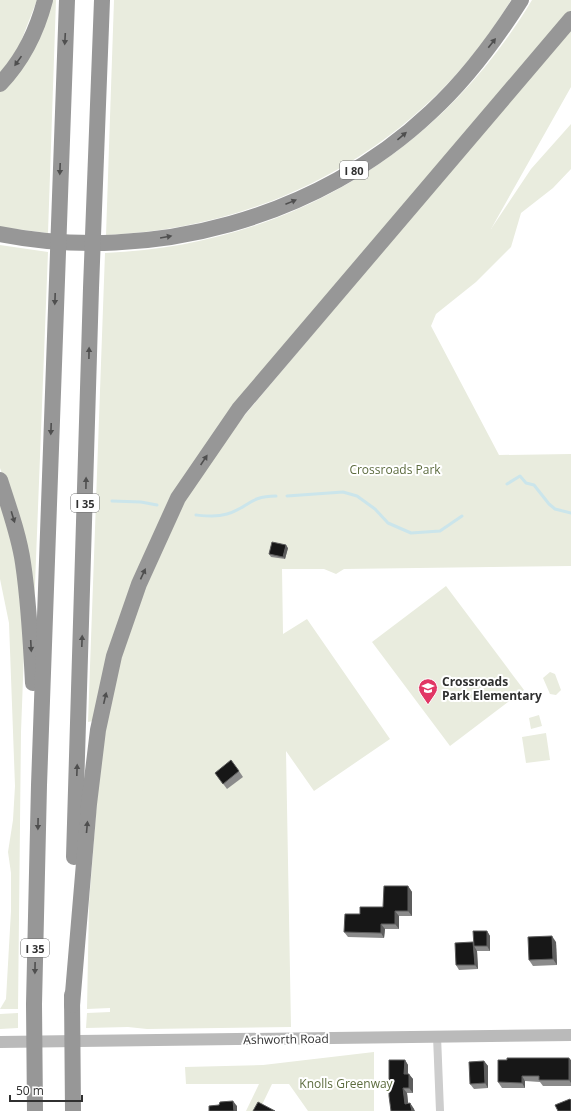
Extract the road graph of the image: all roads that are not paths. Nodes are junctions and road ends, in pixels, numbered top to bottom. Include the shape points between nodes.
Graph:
1 (45, 0) edge
2 (67, 0) edge
3 (102, 0) edge
4 (520, 0) edge
5 (571, 19) edge
6 (0, 84) edge
7 (0, 234) edge
8 (0, 480) edge
9 (39, 785) junction
10 (72, 1005) junction
11 (571, 1035) edge
12 (437, 1036) junction
13 (6, 1042) edge
14 (35, 1111) edge
15 (73, 1111) edge
16 (440, 1111) edge

1 -> 6 highway via 23,54
2 -> 9 highway, I 35
10 -> 3 highway, I 35 via 73,883
7 -> 4 highway, I 80 via 25,240 74,243 128,242 207,230 256,216 304,197 349,174 392,145 431,112 466,76 498,36
10 -> 5 highway via 98,730 114,656 138,584 178,498 239,410
8 -> 9 highway via 23,562 29,605
9 -> 14 highway, I 35 via 34,1004
10 - 15 highway, I 35
11 - 12 main road, Ashworth Road
12 - 13 main road, Ashworth Road
12 - 16 street

